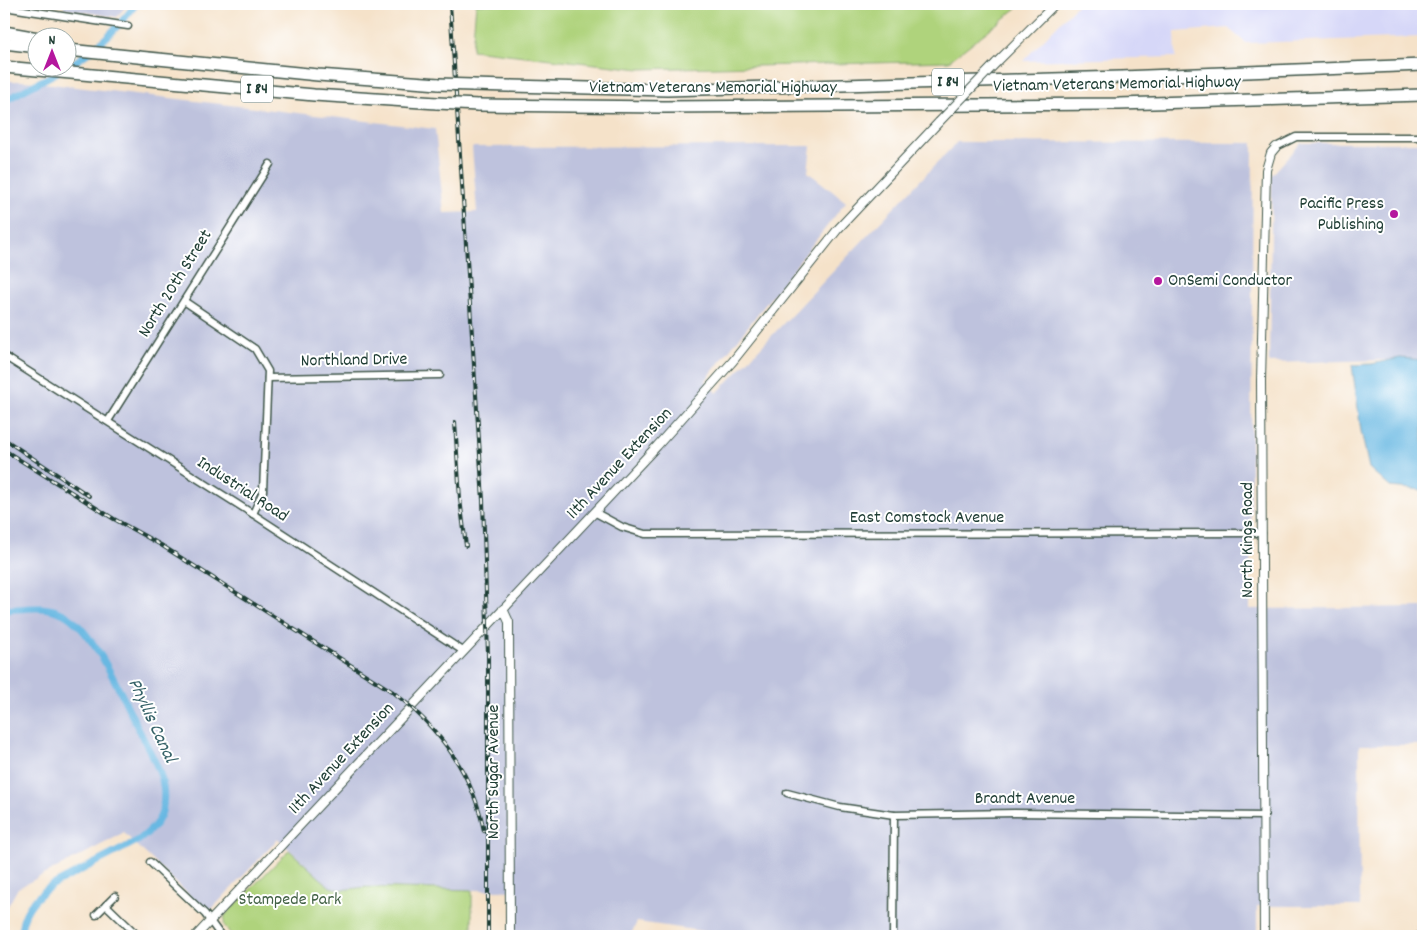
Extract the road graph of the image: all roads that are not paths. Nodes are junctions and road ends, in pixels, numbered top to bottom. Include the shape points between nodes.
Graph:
1 (1055, 4) edge
2 (4, 7) edge
3 (128, 26) dead end
4 (4, 32) edge
5 (28, 36) edge
6 (4, 43) edge
7 (28, 46) edge
8 (78, 47) edge
9 (78, 48) edge
10 (208, 65) junction
11 (1423, 65) edge
12 (4, 68) edge
13 (1423, 94) edge
14 (1423, 138) edge
15 (1276, 147) joint
16 (270, 164) dead end
17 (184, 301) junction
18 (4, 356) edge
19 (440, 375) dead end
20 (268, 378) junction
21 (108, 421) junction
22 (596, 513) junction
23 (253, 514) junction
24 (1262, 532) junction
25 (503, 609) junction
26 (463, 652) junction
27 (787, 794) dead end
28 (894, 815) junction
29 (1265, 816) junction
30 (150, 862) dead end
31 (114, 896) dead end
32 (106, 905) junction
33 (96, 915) dead end
34 (210, 922) junction
35 (138, 936) edge
36 (196, 936) edge
37 (221, 936) edge
38 (510, 936) edge
39 (893, 936) edge
40 (1264, 936) edge
41 (1418, 936) edge
42 (1423, 936) edge

1 - 22 street, 11th Avenue Extension, bridge via 838,228 718,379
2 - 3 street
4 - 5 highway
6 - 7 highway
8 - 10 highway via 113,48
9 - 10 highway, I 84 via 102,54
10 - 11 highway, Vietnam Veterans Memorial Highway / I 84, bridge via 439,84 667,90
12 - 13 highway, Vietnam Veterans Memorial Highway / I 84, bridge via 314,95 478,104 664,107 1119,104
14 - 15 street via 1296,137
15 - 24 street, North Kings Road via 1266,170 1263,233
16 - 17 street, North 20th Street
17 - 20 street via 255,349 268,371
17 - 21 street, North 20th Street
18 - 21 street, Industrial Road
19 - 20 street, Northland Drive
20 - 23 street via 263,491
21 - 23 street, Industrial Road
22 - 24 street, East Comstock Avenue via 645,534
22 - 25 street, 11th Avenue Extension
23 - 26 street, Industrial Road
24 - 29 street, North Kings Road
25 - 26 street, 11th Avenue Extension
25 - 38 street, North Sugar Avenue via 509,622
26 - 34 street, 11th Avenue Extension
27 - 28 street, Brandt Avenue via 840,807
28 - 29 street, Brandt Avenue
28 - 39 street
29 - 40 street, North Kings Road
30 - 34 street
31 - 32 street
32 - 33 street
32 - 35 street
34 - 36 street, 11th Avenue Extension
34 - 37 street
41 - 42 street

